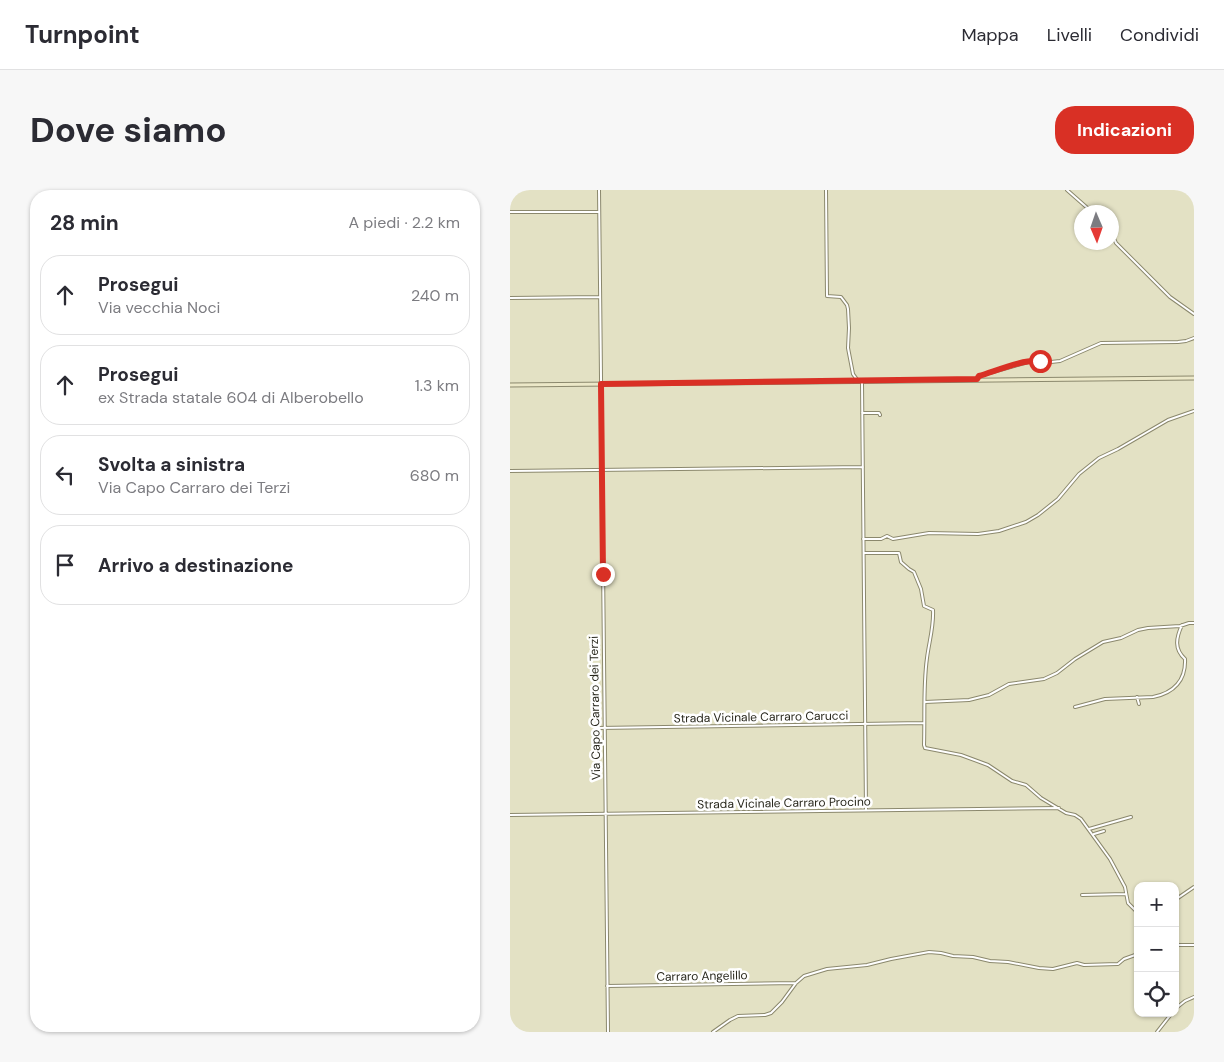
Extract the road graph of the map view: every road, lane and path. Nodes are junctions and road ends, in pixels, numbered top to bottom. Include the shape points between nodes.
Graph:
1 (599, 190) edge
2 (826, 190) edge
3 (1067, 190) edge
4 (1084, 205) edge
5 (510, 212) edge
6 (599, 212) junction
7 (1119, 245) edge
8 (600, 297) junction
9 (510, 298) edge
10 (1194, 314) edge
11 (1194, 338) edge
12 (1194, 378) edge
13 (977, 379) junction
14 (860, 381) junction
15 (601, 384) junction
16 (510, 385) edge
17 (1194, 411) edge
18 (862, 413) junction
19 (880, 415) dead end
20 (863, 467) junction
21 (602, 470) junction
22 (510, 471) edge
23 (864, 539) junction
24 (864, 553) junction
25 (1194, 622) edge
26 (1182, 625) junction
27 (1138, 697) junction
28 (1128, 698) junction
29 (925, 702) junction
30 (1128, 704) dead end
31 (1139, 704) dead end
32 (1075, 707) dead end
33 (924, 723) junction
34 (865, 724) junction
35 (598, 728) dead end
36 (604, 728) junction
37 (1059, 808) junction
38 (866, 810) junction
39 (605, 814) junction
40 (510, 815) edge
41 (1131, 817) dead end
42 (1089, 829) junction
43 (1104, 831) dead end
44 (1093, 834) junction
45 (1194, 887) edge
46 (1126, 894) junction
47 (1082, 895) dead end
48 (1179, 897) edge
49 (1134, 909) edge
50 (1179, 945) edge
51 (1194, 945) edge
52 (1134, 955) edge
53 (796, 983) junction
54 (607, 986) junction
55 (1194, 997) edge
56 (1179, 1006) edge
57 (1169, 1017) edge
58 (1194, 1028) edge
59 (608, 1032) edge
60 (713, 1032) edge
61 (1157, 1032) edge
62 (1189, 1032) edge

1 - 6 street, Via Capo Carraro dei Terzi
2 - 14 street via 827,296 839,296 848,307 848,348 853,374
3 - 4 street
5 - 6 street
6 - 8 street, Via Capo Carraro dei Terzi
7 - 10 street via 1170,297
8 - 9 street
8 - 15 street, Via Capo Carraro dei Terzi
11 - 13 street via 1178,342 1101,343 1063,360 1032,361
12 - 13 main road
13 - 14 main road
14 - 15 main road
14 - 18 street
15 - 16 main road
15 - 21 street, Via Capo Carraro dei Terzi
17 - 23 street via 1168,420 1099,458 1079,474 1058,499 1026,522 981,534 929,533 893,539 887,536
18 - 19 street
18 - 20 street
20 - 21 street
20 - 23 street
21 - 22 street
21 - 36 street, Via Capo Carraro dei Terzi
23 - 24 street
24 - 29 street via 899,553 903,564 914,572 924,606 933,610 926,658
24 - 34 street
25 - 26 street
26 - 27 street via 1177,645 1186,662 1180,682 1163,695
26 - 29 street via 1138,630 1104,642 1044,679 1010,684 989,695 969,700
27 - 28 street
27 - 31 street
28 - 30 street
28 - 32 street
29 - 33 street
33 - 34 street, Strada Vicinale Carraro Carucci
33 - 37 street via 925,748 961,755 988,765 1012,781 1026,785
34 - 36 street, Strada Vicinale Carraro Carucci
34 - 38 street
35 - 36 street, Strada Vicinale Carraro Carucci
36 - 39 street, Via Capo Carraro dei Terzi
37 - 38 street, Strada Vicinale Carraro Procino
37 - 42 street via 1078,817
38 - 39 street, Strada Vicinale Carraro Procino
39 - 40 street, Strada Vicinale Carraro Procino
39 - 54 street, Via Capo Carraro dei Terzi
41 - 42 street
42 - 44 street
43 - 44 street
44 - 46 street via 1110,859
45 - 48 street
46 - 47 street
46 - 49 street
50 - 51 street
52 - 53 street via 1118,964 1077,963 1053,969 930,952 867,965 827,968 804,976
53 - 54 street, Carraro Angelillo
53 - 60 street via 766,1016 738,1016
54 - 59 street, Via Capo Carraro dei Terzi
55 - 56 street
57 - 61 street
58 - 62 street

